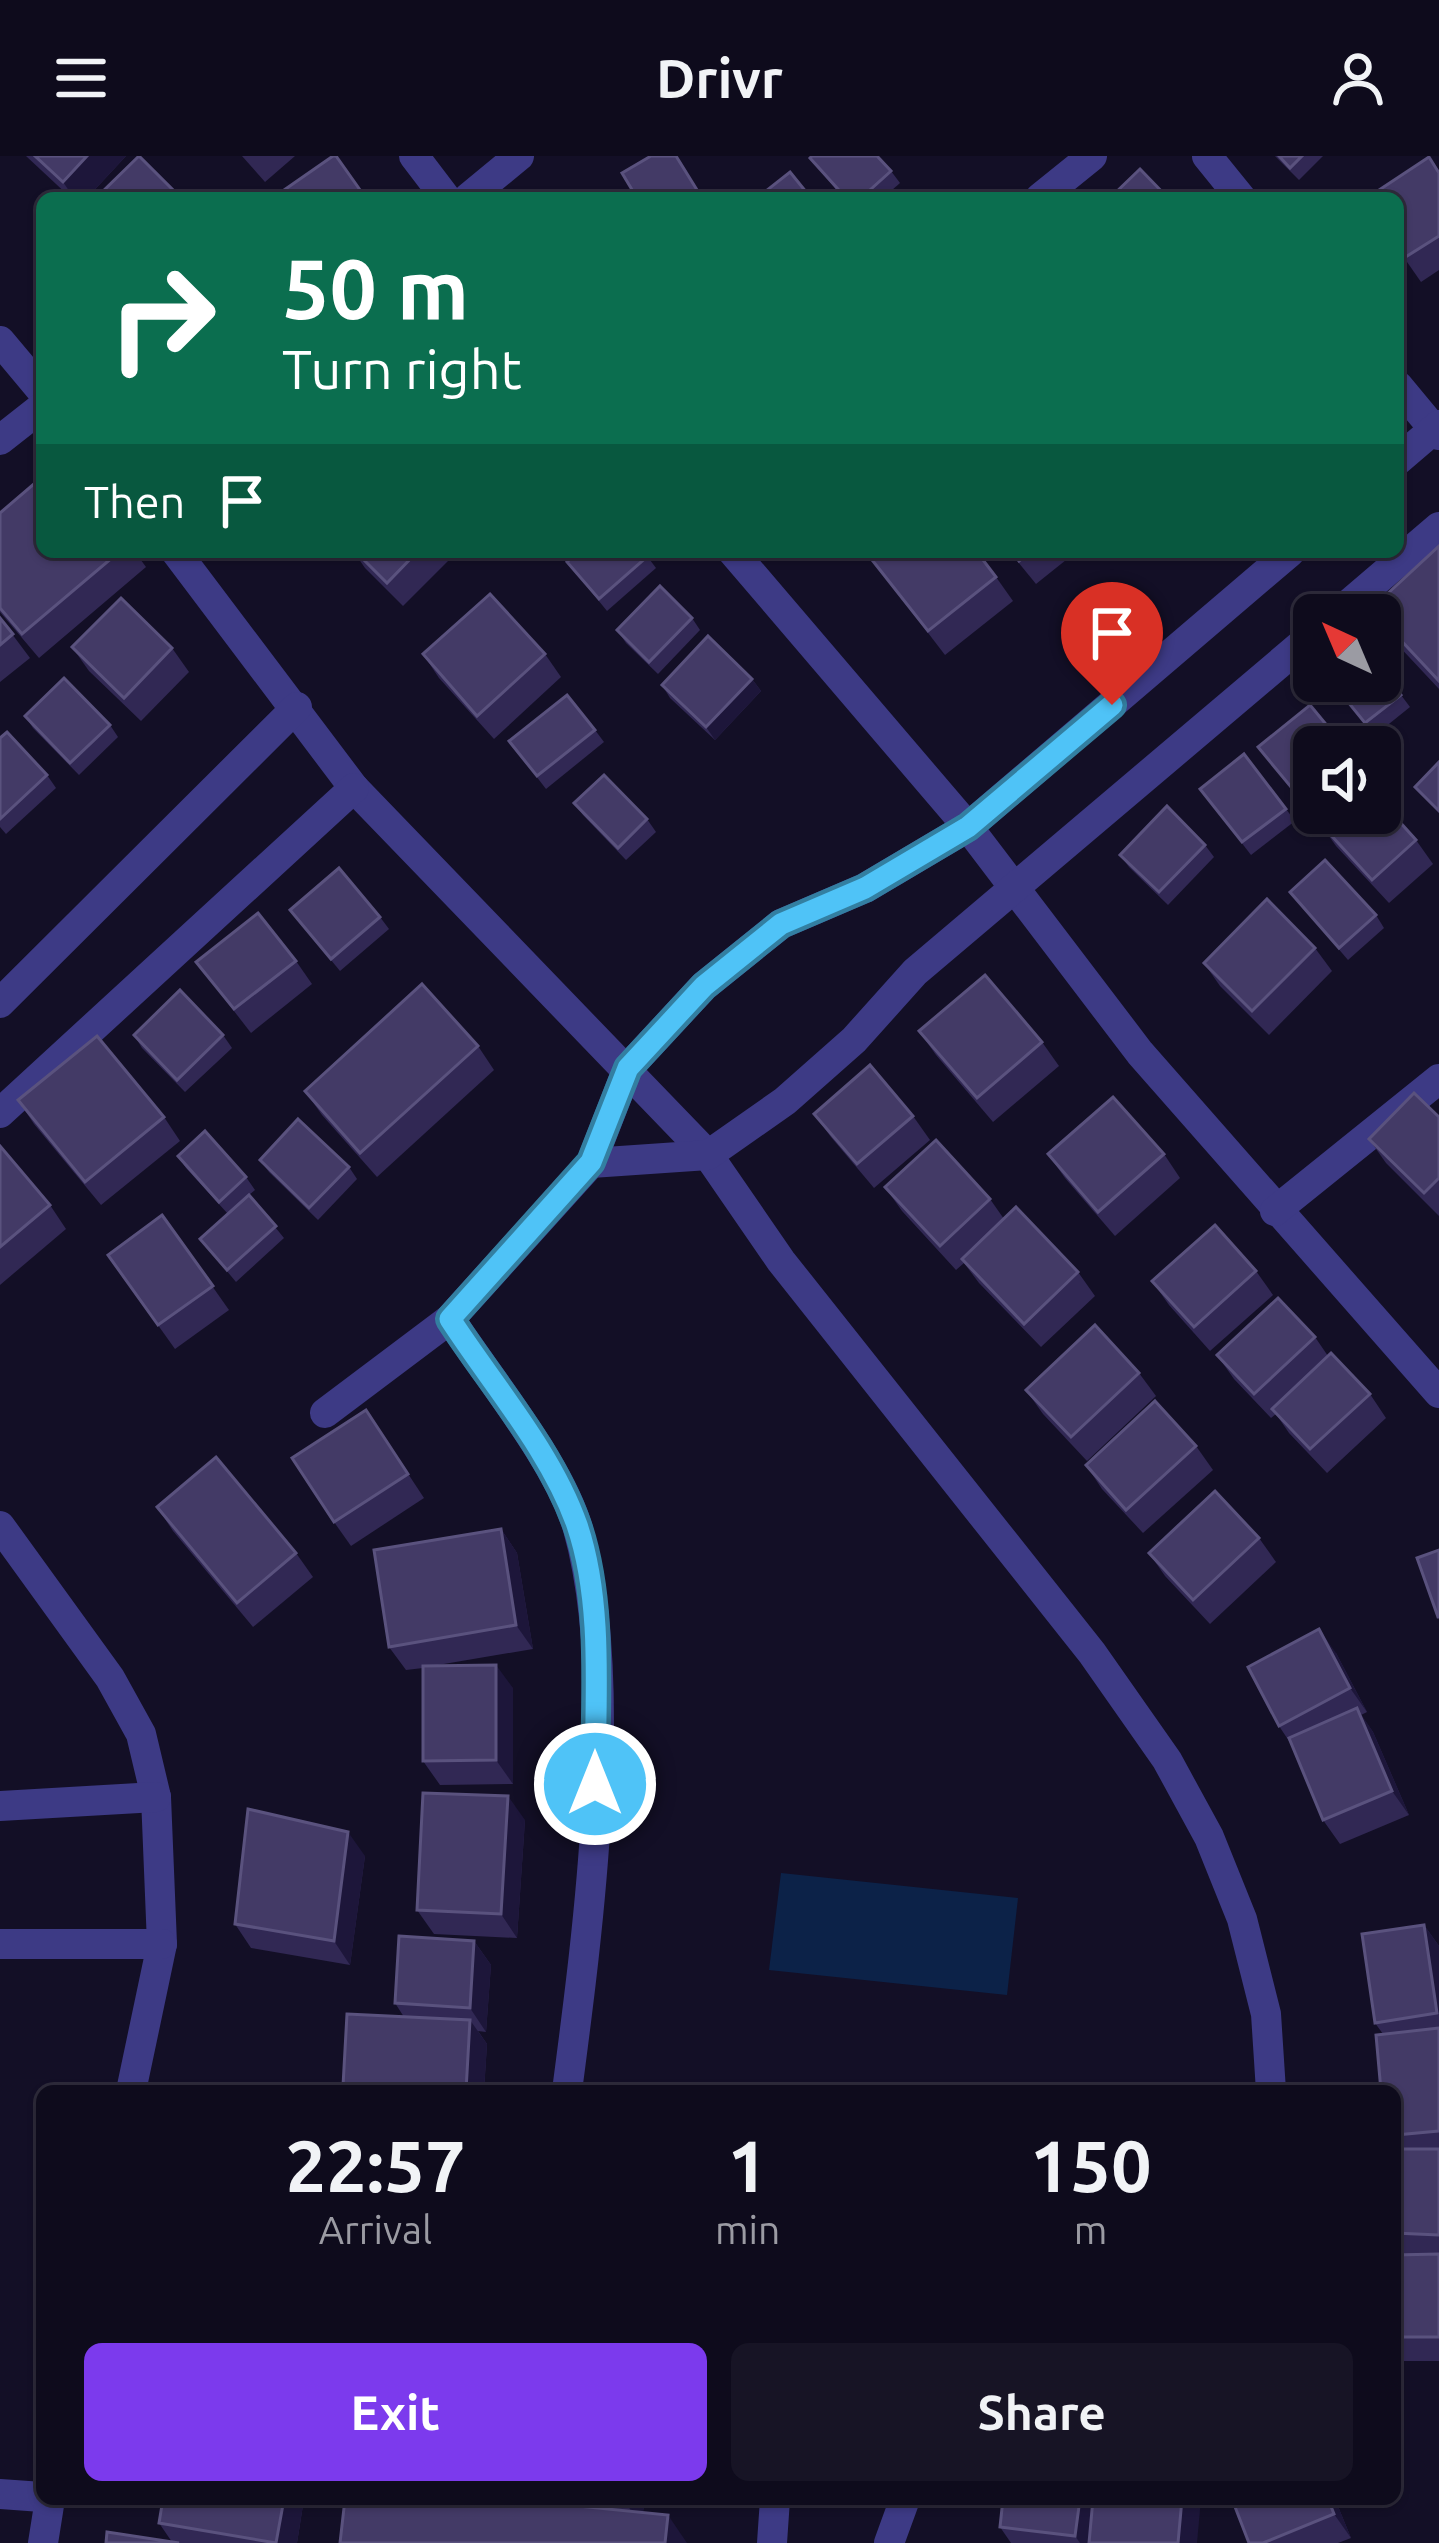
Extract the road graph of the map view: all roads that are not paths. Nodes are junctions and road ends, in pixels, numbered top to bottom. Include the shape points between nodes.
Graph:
1 (415, 156) edge
2 (519, 156) edge
3 (1092, 156) edge
4 (1207, 156) edge
5 (442, 192) edge
6 (475, 192) edge
7 (1047, 192) edge
8 (1236, 192) edge
9 (0, 341) edge
10 (36, 384) edge
11 (1404, 393) edge
12 (36, 412) edge
13 (1438, 430) edge
14 (0, 440) edge
15 (1404, 456) edge
16 (1439, 527) edge
17 (1404, 557) edge
18 (181, 558) edge
19 (738, 558) edge
20 (1283, 558) edge
21 (1403, 558) edge
22 (1361, 594) edge
23 (1293, 652) edge
24 (297, 707) junction
25 (354, 788) junction
26 (968, 827) junction
27 (1017, 890) junction
28 (0, 1003) edge
29 (628, 1068) junction
30 (1439, 1079) edge
31 (0, 1113) edge
32 (708, 1155) junction
33 (591, 1162) junction
34 (1275, 1210) junction
35 (450, 1319) junction
36 (1439, 1393) edge
37 (325, 1413) dead end
38 (0, 1526) edge
39 (156, 1798) junction
40 (0, 1806) edge
41 (0, 1944) edge
42 (162, 1944) junction
43 (131, 2085) edge
44 (568, 2085) edge
45 (1271, 2085) edge
46 (0, 2494) edge
47 (36, 2497) edge
48 (46, 2505) edge
49 (775, 2505) edge
50 (903, 2505) edge
51 (43, 2543) edge
52 (772, 2543) edge
53 (890, 2543) edge

1 - 5 street
2 - 6 street
3 - 7 street
4 - 8 street
9 - 10 street
11 - 13 street
12 - 14 street
13 - 15 street
16 - 17 street
18 - 24 street
19 - 26 street
20 - 26 street
21 - 22 street
23 - 27 street
24 - 25 street
24 - 28 street
25 - 29 street
25 - 31 street
26 - 27 street
26 - 29 street via 865,888 781,924 704,986
27 - 32 street via 915,972 784,1101
27 - 34 street
29 - 32 street
29 - 33 street
30 - 34 street
32 - 33 street
32 - 45 street via 1167,1760 1242,1918 1267,2014
33 - 35 street
34 - 36 street
35 - 37 street
35 - 44 street via 578,1526 592,1612 595,1784
38 - 39 street via 110,1678 141,1734
39 - 40 street
39 - 42 street
41 - 42 street
42 - 43 street
46 - 47 street
48 - 51 street
49 - 52 street
50 - 53 street

